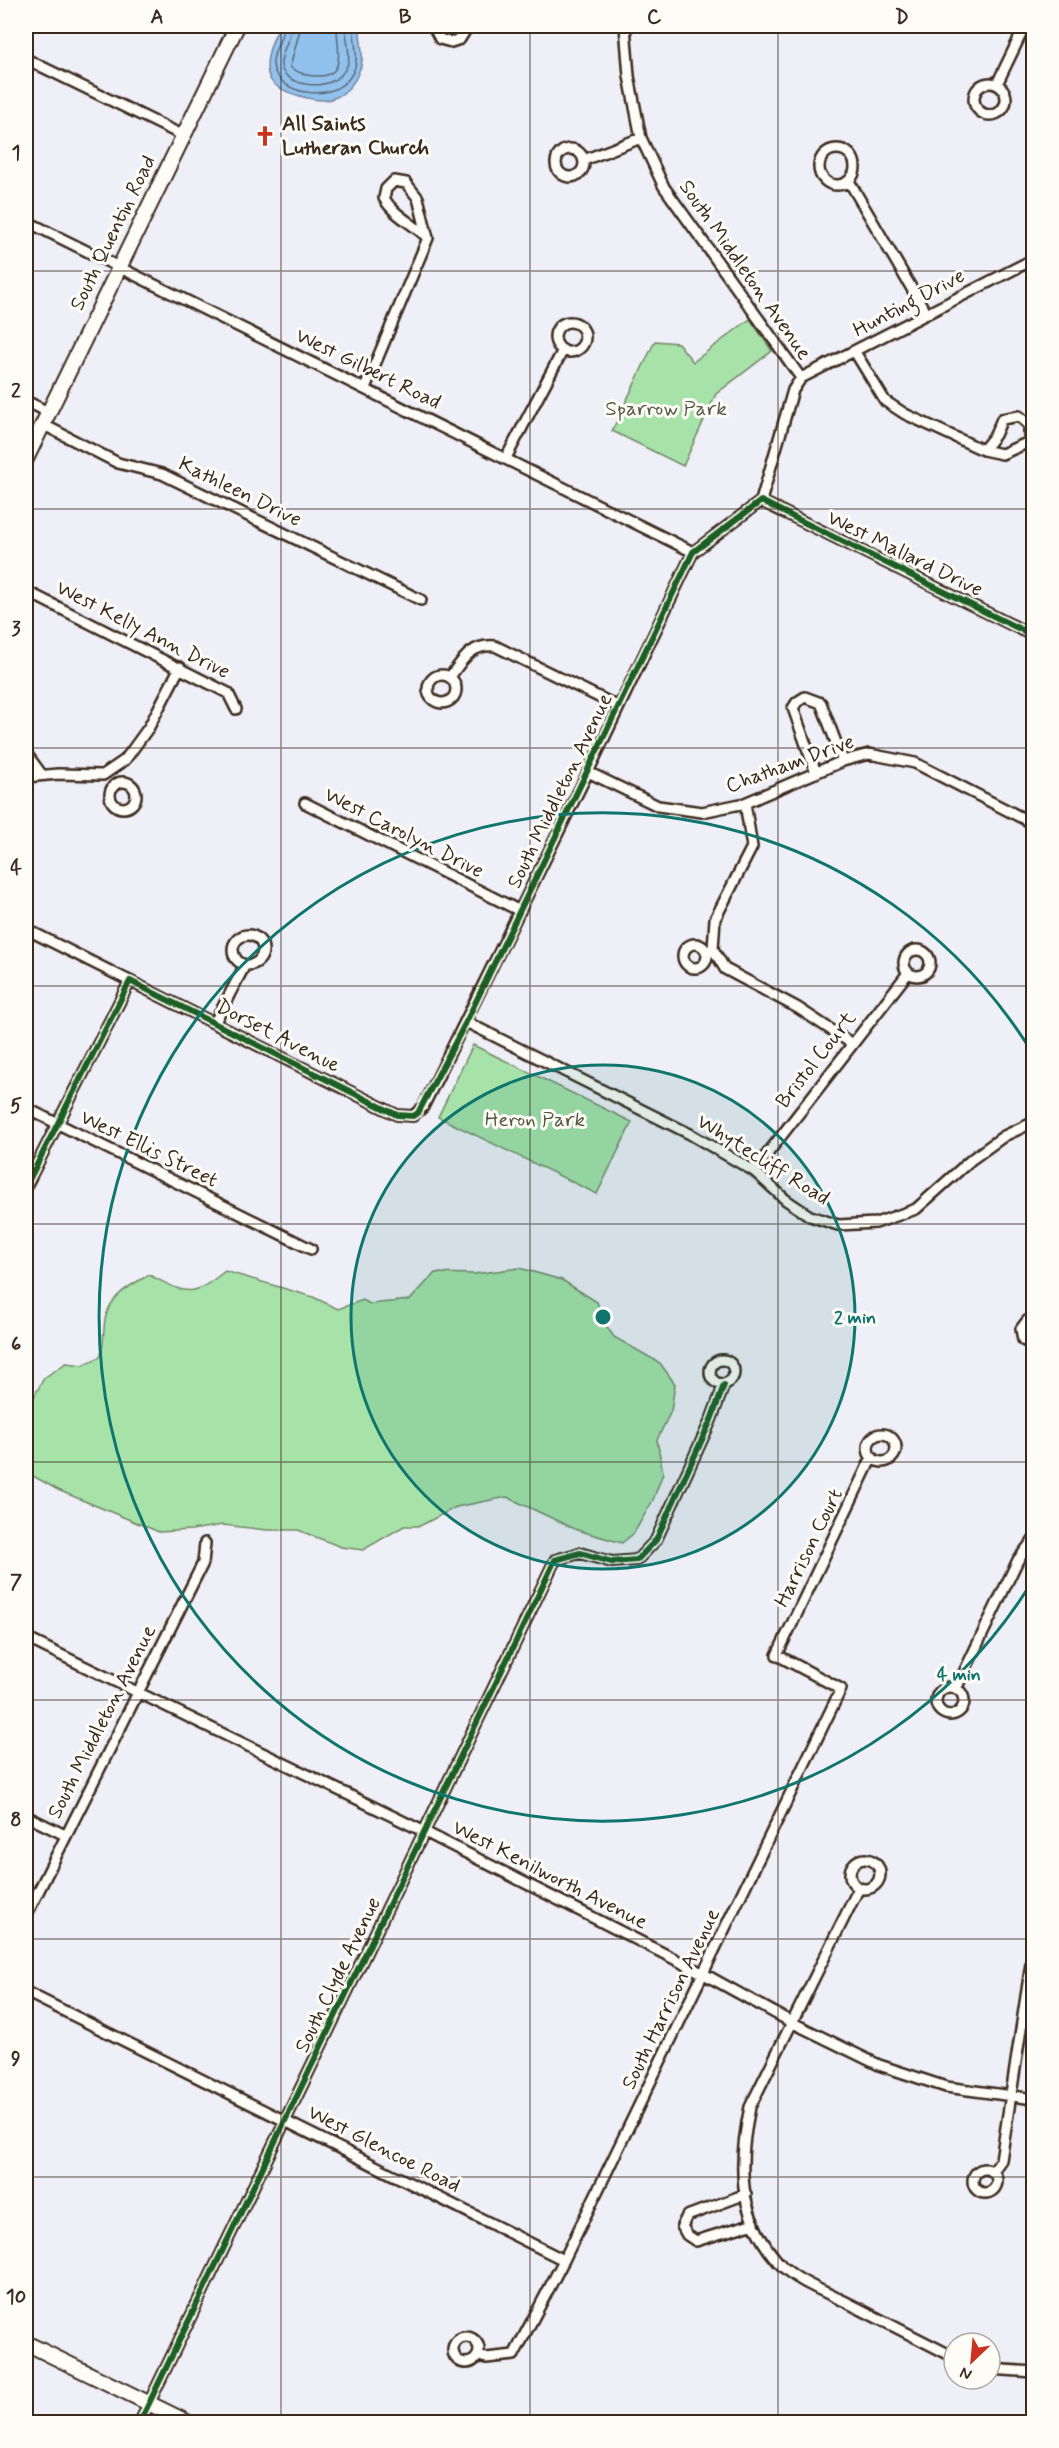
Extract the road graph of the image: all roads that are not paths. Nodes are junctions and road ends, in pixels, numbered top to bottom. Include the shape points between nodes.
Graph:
1 (237, 26) edge
2 (433, 26) edge
3 (468, 26) edge
4 (625, 26) edge
5 (1025, 26) edge
6 (26, 59) edge
7 (996, 84) dead end
8 (184, 136) junction
9 (641, 138) junction
10 (584, 160) dead end
11 (849, 181) junction
12 (26, 222) edge
13 (428, 238) junction
14 (1034, 259) edge
15 (119, 267) junction
16 (926, 313) junction
17 (563, 350) dead end
18 (855, 352) junction
19 (801, 378) junction
20 (365, 388) junction
21 (26, 401) edge
22 (45, 418) junction
23 (983, 450) junction
24 (506, 458) junction
25 (26, 459) edge
26 (761, 501) junction
27 (693, 552) junction
28 (26, 591) edge
29 (420, 600) dead end
30 (1034, 636) edge
31 (180, 667) junction
32 (450, 677) dead end
33 (619, 707) junction
34 (236, 709) dead end
35 (26, 753) edge
36 (843, 761) junction
37 (111, 769) junction
38 (588, 772) junction
39 (816, 772) junction
40 (42, 775) junction
41 (26, 777) edge
42 (118, 783) dead end
43 (304, 803) dead end
44 (745, 803) junction
45 (1034, 824) edge
46 (520, 912) junction
47 (26, 929) edge
48 (245, 965) dead end
49 (908, 973) dead end
50 (130, 981) junction
51 (215, 1022) junction
52 (466, 1022) junction
53 (851, 1043) junction
54 (26, 1108) edge
55 (413, 1116) joint
56 (1034, 1122) edge
57 (55, 1123) junction
58 (754, 1171) junction
59 (26, 1186) edge
60 (311, 1249) dead end
61 (1034, 1318) edge
62 (1034, 1346) edge
63 (724, 1385) dead end
64 (872, 1457) dead end
65 (1034, 1539) edge
66 (206, 1543) dead end
67 (26, 1638) edge
68 (777, 1654) joint
69 (956, 1689) dead end
70 (138, 1694) junction
71 (26, 1816) edge
72 (425, 1832) junction
73 (65, 1835) junction
74 (859, 1888) dead end
75 (26, 1916) edge
76 (1034, 1944) edge
77 (704, 1974) junction
78 (26, 1992) edge
79 (793, 2023) junction
80 (1010, 2097) junction
81 (1034, 2099) edge
82 (286, 2120) junction
83 (993, 2171) dead end
84 (746, 2194) junction
85 (754, 2223) junction
86 (564, 2260) junction
87 (26, 2343) edge
88 (942, 2351) edge
89 (478, 2356) dead end
90 (1002, 2370) edge
91 (1034, 2372) edge
92 (149, 2404) junction
93 (140, 2422) edge
94 (187, 2422) edge

1 - 8 main road, South Quentin Road
2 - 3 street via 440,39 451,42 460,39
4 - 9 street, South Middleton Avenue via 629,76
5 - 7 street
6 - 8 street
8 - 15 main road, South Quentin Road
9 - 10 street
9 - 19 street, South Middleton Avenue via 664,186
11 - 11 street via 855,168 851,155 838,149 825,153 818,166 823,179 836,186
11 - 16 street
12 - 15 street, West Gilbert Road
13 - 13 street via 418,198 406,183 394,181 384,198 390,209 412,222
13 - 20 street
14 - 16 street, Hunting Drive
15 - 20 street, West Gilbert Road
15 - 22 main road, South Quentin Road
16 - 18 street, Hunting Drive
17 - 24 street
18 - 19 street, Hunting Drive
18 - 23 street via 885,401
19 - 26 street, South Middleton Avenue via 793,390
20 - 24 street, West Gilbert Road
21 - 22 street, Kathleen Drive
22 - 25 main road, South Quentin Road
22 - 29 street, Kathleen Drive via 118,463 162,474
23 - 23 street via 1002,454 1029,442 1029,425 1019,416 1002,419
24 - 27 street, West Gilbert Road
26 - 27 street, South Middleton Avenue
26 - 30 street, West Mallard Drive
27 - 33 street, South Middleton Avenue
28 - 31 street, West Kelly Ann Drive
31 - 34 street, West Kelly Ann Drive via 228,693
31 - 37 street via 149,727 125,760
32 - 33 street via 470,650 495,646
33 - 38 street, South Middleton Avenue
35 - 40 street
36 - 39 street, Chatham Drive
36 - 39 street via 821,703 805,697 793,708
36 - 45 street, Chatham Drive via 869,754 915,763
37 - 40 street via 103,775
37 - 42 street
38 - 44 street, Chatham Drive via 658,806 702,812
38 - 46 street, South Middleton Avenue
39 - 44 street, Chatham Drive
40 - 41 street
43 - 46 street, West Carolyn Drive
44 - 53 street via 752,847 715,919 710,950 725,969 798,1008
46 - 52 street, South Middleton Avenue
47 - 50 street, Dorset Avenue
48 - 51 street
49 - 53 street, Bristol Court
50 - 51 street, Dorset Avenue
50 - 57 street
51 - 55 street, Dorset Avenue via 397,1115
52 - 55 street, South Middleton Avenue via 423,1107
52 - 58 street, Whytecliff Road via 690,1134
53 - 58 street, Bristol Court
54 - 57 street, West Ellis Street
56 - 58 street, Whytecliff Road via 1004,1136 972,1159 916,1209 876,1223 838,1225 810,1216
57 - 59 street
57 - 60 street, West Ellis Street
61 - 62 street via 1021,1329 1023,1340
63 - 72 street, South Clyde Avenue via 656,1540 637,1560 612,1562 580,1553 555,1560
64 - 68 street, Harrison Court
65 - 69 street via 1018,1560
66 - 70 street, South Middleton Avenue via 203,1563
67 - 70 street, West Kenilworth Avenue
68 - 77 street, South Harrison Avenue via 841,1689
70 - 72 street, West Kenilworth Avenue
70 - 73 street, South Middleton Avenue
71 - 73 street
72 - 77 street, West Kenilworth Avenue
72 - 82 street, South Clyde Avenue
73 - 75 street, South Middleton Avenue
74 - 79 street
76 - 80 street
77 - 79 street, West Kenilworth Avenue
77 - 86 street, South Harrison Avenue
78 - 82 street, West Glencoe Road
79 - 80 street, West Kenilworth Avenue via 879,2065 946,2086
79 - 84 street via 750,2107 742,2146
80 - 81 street, West Kenilworth Avenue
80 - 83 street via 1001,2160
82 - 86 street, West Glencoe Road
82 - 92 street, South Clyde Avenue
84 - 85 street
84 - 85 street via 687,2216 682,2226 696,2241
85 - 88 street via 779,2263 811,2285
86 - 89 street, South Harrison Avenue via 514,2355
87 - 92 main road
90 - 91 street
92 - 93 street, South Clyde Avenue
92 - 94 main road

